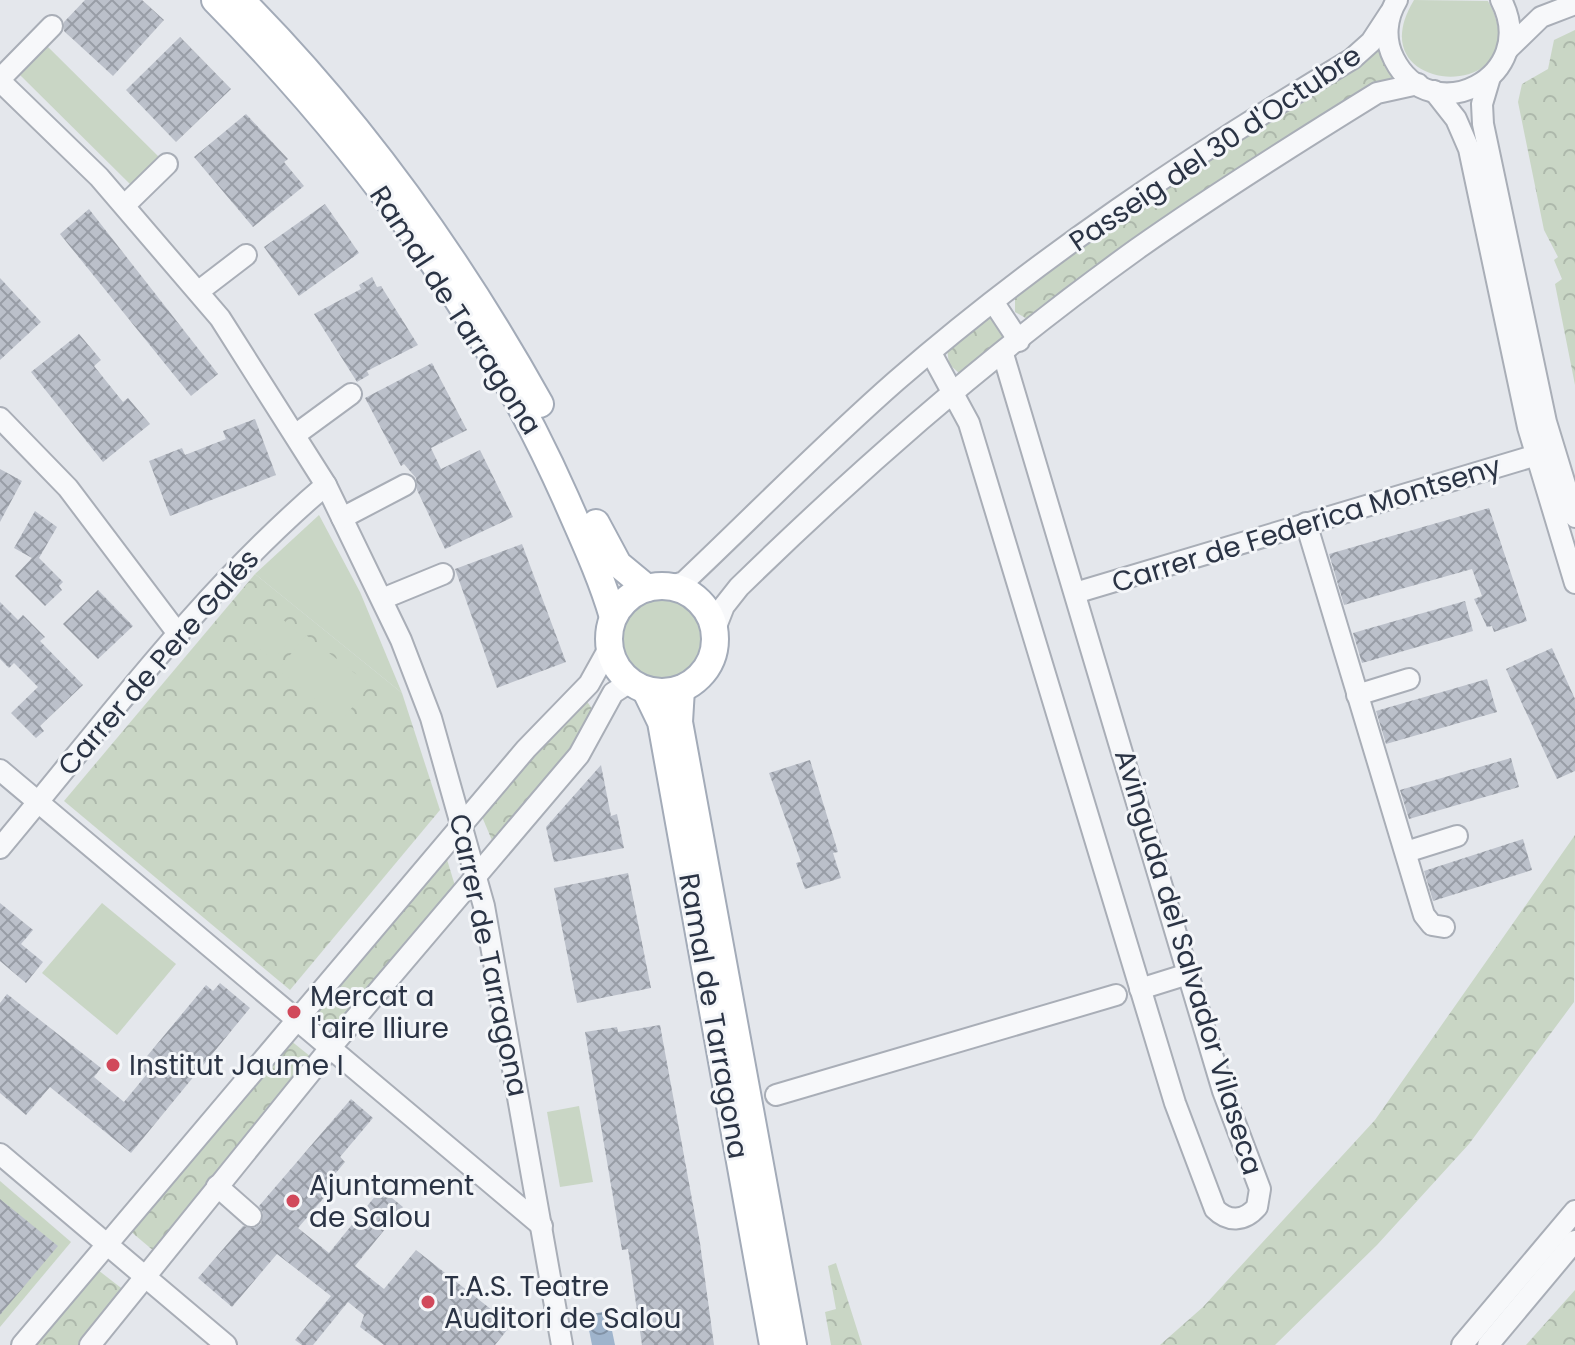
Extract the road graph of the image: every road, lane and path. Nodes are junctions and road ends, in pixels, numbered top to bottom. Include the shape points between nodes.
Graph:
1 (215, 0) edge
2 (241, 0) edge
3 (1501, 0) edge
4 (1575, 4) edge
5 (1394, 7) edge
6 (52, 26) dead end
7 (1508, 49) junction
8 (1490, 77) junction
9 (0, 80) edge
10 (1426, 88) junction
11 (167, 164) dead end
12 (125, 205) junction
13 (246, 255) dead end
14 (199, 291) junction
15 (994, 303) junction
16 (1011, 347) junction
17 (931, 353) junction
18 (954, 392) junction
19 (351, 394) dead end
20 (0, 418) edge
21 (295, 435) junction
22 (1537, 455) junction
23 (326, 485) junction
24 (405, 485) dead end
25 (1575, 517) edge
26 (342, 518) junction
27 (1306, 523) junction
28 (443, 574) dead end
29 (1575, 583) edge
30 (659, 587) junction
31 (1075, 593) junction
32 (382, 599) junction
33 (613, 617) junction
34 (715, 629) junction
35 (179, 635) junction
36 (609, 648) junction
37 (1409, 679) dead end
38 (638, 686) junction
39 (681, 689) junction
40 (1357, 695) junction
41 (0, 770) edge
42 (39, 801) junction
43 (464, 824) junction
44 (1457, 836) dead end
45 (0, 848) edge
46 (1406, 852) junction
47 (477, 874) junction
48 (1444, 927) dead end
49 (1188, 974) junction
50 (1140, 989) junction
51 (1116, 995) dead end
52 (298, 1020) junction
53 (331, 1047) junction
54 (776, 1095) dead end
55 (0, 1154) edge
56 (217, 1186) junction
57 (1575, 1211) edge
58 (251, 1216) dead end
59 (542, 1226) junction
60 (1575, 1241) edge
61 (108, 1246) junction
62 (144, 1275) junction
63 (762, 1286) junction
64 (22, 1345) edge
65 (90, 1345) edge
66 (226, 1345) edge
67 (562, 1345) edge
68 (763, 1345) edge
69 (773, 1345) edge
70 (793, 1345) edge
71 (1462, 1345) edge
72 (1488, 1345) edge

1 - 33 main road, Ramal de Tarragona via 285,71 397,210 490,352 539,439
2 - 30 main road, Ramal de Tarragona via 295,55 409,195 503,338 556,433 610,553 618,564
3 - 7 street via 1510,29
4 - 7 street via 1541,17
5 - 10 street via 1388,33 1391,53 1402,71
5 - 15 street, Passeig del 30 d'Octubre via 1371,42 1352,59 1175,169
6 - 9 street
7 - 8 street
8 - 10 street, Passeig del 30 d'Octubre via 1458,92
8 - 25 street via 1483,124 1546,422
9 - 12 street, Carrer de Tarragona
10 - 16 street, Passeig del 30 d'Octubre via 1377,93 1135,251
10 - 22 street via 1456,119 1469,149
11 - 12 street
12 - 14 street, Carrer de Tarragona
13 - 14 street
14 - 21 street, Carrer de Tarragona
15 - 16 street
15 - 17 street, Passeig del 30 d'Octubre
16 - 18 street, Passeig del 30 d'Octubre
16 - 31 street, Avinguda del Salvador Vilaseca
17 - 18 street
17 - 30 street, Passeig del 30 d'Octubre via 801,467 684,582
18 - 34 street, Passeig del 30 d'Octubre via 739,587
18 - 50 street, Avinguda del Salvador Vilaseca via 969,423
19 - 21 street
20 - 35 street via 68,488
21 - 23 street, Carrer de Tarragona
22 - 27 street, Carrer de Federica Montseny
22 - 29 street
23 - 26 street, Carrer de Tarragona
23 - 35 street, Carrer de Pere Galés via 261,542
24 - 26 street
26 - 32 street, Carrer de Tarragona
27 - 31 street, Carrer de Federica Montseny
27 - 40 street
28 - 32 street
30 - 33 main road via 627,599
30 - 34 main road via 700,601
31 - 49 street, Avinguda del Salvador Vilaseca
32 - 43 street, Carrer de Tarragona via 431,718
33 - 36 main road
34 - 39 main road via 705,672
35 - 42 street, Carrer de Pere Galés
36 - 38 main road via 620,673
36 - 43 street via 589,684
37 - 40 street
38 - 39 main road
38 - 47 street via 608,698 579,755
38 - 63 main road, Ramal de Tarragona via 661,722
39 - 70 main road, Ramal de Tarragona via 679,722
40 - 46 street
41 - 42 street
42 - 45 street, Carrer de Pere Galés
42 - 52 street
43 - 47 street, Carrer de Tarragona
43 - 52 street
44 - 46 street
46 - 48 street via 1424,915 1432,925
47 - 53 street
47 - 59 street, Carrer de Tarragona
49 - 50 street
49 - 50 street, Avinguda del Salvador Vilaseca via 1260,1189 1257,1207 1241,1218 1227,1218 1215,1209
51 - 54 street
52 - 53 street
52 - 61 street
53 - 56 street
53 - 59 street
55 - 61 street
56 - 58 street
56 - 62 street
57 - 71 street
59 - 67 street, Carrer de Tarragona
60 - 72 street
61 - 62 street
61 - 64 street
62 - 65 street
62 - 66 street
63 - 68 main road
63 - 69 main road, Ramal de Tarragona

